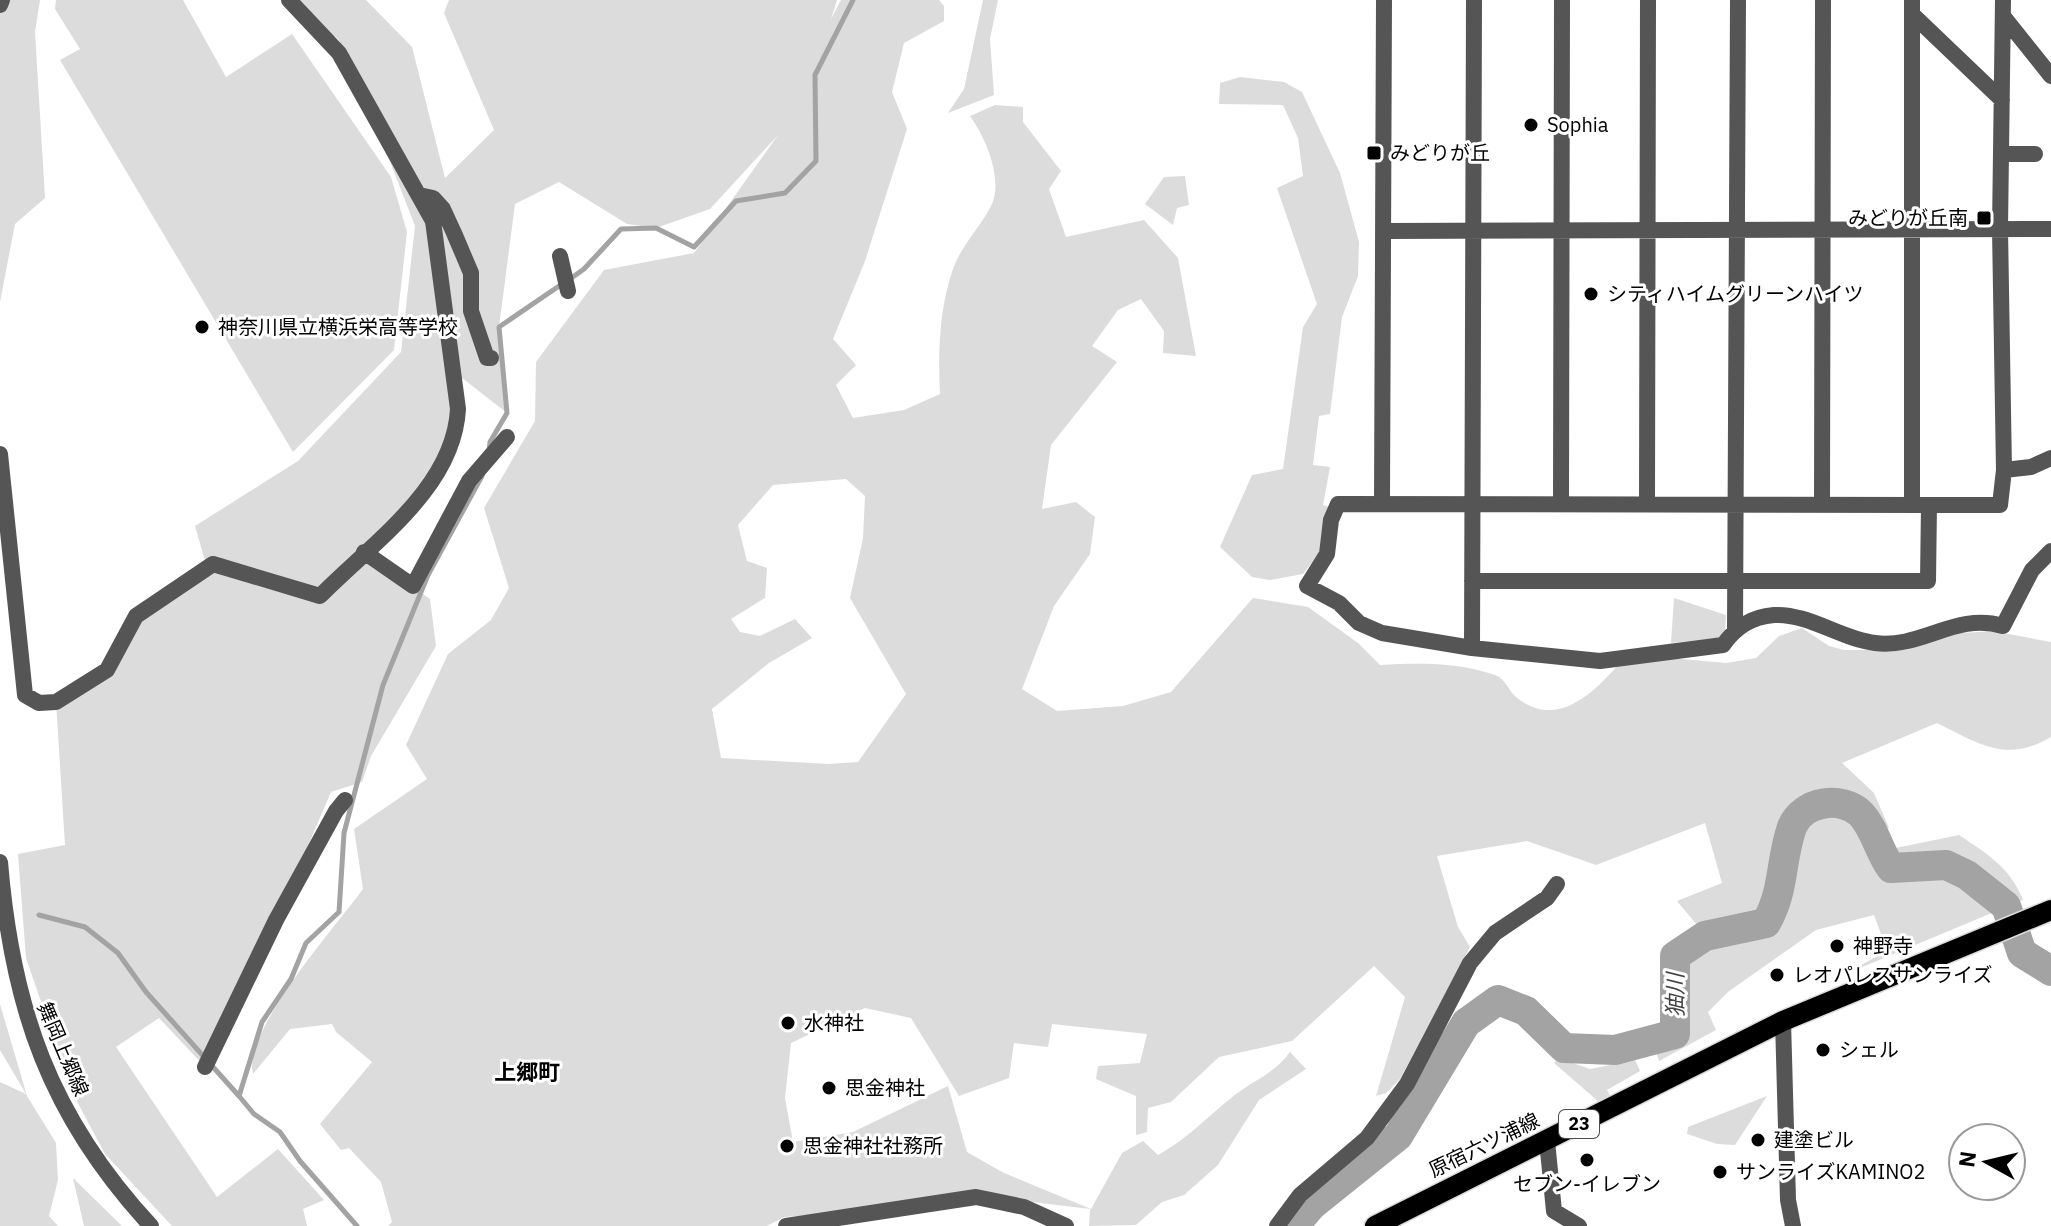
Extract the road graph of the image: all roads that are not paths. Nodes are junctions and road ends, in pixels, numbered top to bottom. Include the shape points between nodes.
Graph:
1 (289, 0) edge
2 (1384, 0) edge
3 (1474, 0) edge
4 (1562, 0) edge
5 (1648, 0) edge
6 (1738, 0) edge
7 (1823, 0) edge
8 (1912, 7) edge
9 (2003, 8) edge
10 (2051, 76) edge
11 (2002, 100) junction
12 (2001, 154) junction
13 (2035, 154) dead end
14 (419, 195) junction
15 (1822, 228) junction
16 (1912, 228) junction
17 (1648, 229) junction
18 (1737, 229) junction
19 (2000, 229) junction
20 (2051, 229) edge
21 (1473, 230) junction
22 (1562, 230) junction
23 (1384, 231) junction
24 (562, 263) dead end
25 (568, 290) dead end
26 (491, 358) dead end
27 (503, 442) dead end
28 (0, 454) edge
29 (2051, 458) edge
30 (2004, 470) junction
31 (1382, 502) junction
32 (1473, 502) junction
33 (1561, 503) junction
34 (1647, 503) junction
35 (1735, 504) junction
36 (1822, 505) junction
37 (1920, 505) junction
38 (2051, 551) edge
39 (364, 552) junction
40 (1472, 581) junction
41 (1735, 582) junction
42 (1735, 629) junction
43 (1472, 648) junction
44 (345, 800) dead end
45 (0, 862) edge
46 (1557, 884) dead end
47 (2043, 914) edge
48 (1783, 1021) junction
49 (208, 1062) dead end
50 (1547, 1141) junction
51 (1553, 1219) edge
52 (878, 1220) edge
53 (151, 1226) edge
54 (786, 1226) edge
55 (1066, 1226) edge
56 (1277, 1226) edge
57 (1375, 1226) edge
58 (1579, 1226) edge
59 (1793, 1226) edge

1 - 14 street via 339,53
2 - 23 street
3 - 21 street
4 - 22 street
5 - 17 street
6 - 18 street
7 - 15 street
8 - 11 street
8 - 16 street
9 - 10 street
9 - 11 street
11 - 12 street
12 - 13 street
12 - 19 street
14 - 26 street via 433,198 454,233 471,273 471,311
14 - 39 street via 433,221 440,253 457,435 433,485
15 - 16 street
15 - 18 street
15 - 36 street
16 - 19 street
16 - 37 street
17 - 18 street
17 - 22 street
17 - 34 street
18 - 35 street
19 - 20 street
19 - 30 street
21 - 22 street
21 - 23 street
21 - 32 street
22 - 33 street
23 - 31 street
24 - 25 street
27 - 39 street via 478,471 413,586
28 - 39 street via 25,695 39,703 56,702 107,670 136,616 213,564 320,596
29 - 30 street
30 - 37 street via 2000,505
31 - 32 street
31 - 43 street via 1338,504 1327,554 1307,586 1382,633
32 - 33 street
32 - 40 street
33 - 34 street
34 - 35 street
35 - 36 street
35 - 41 street
36 - 37 street
37 - 41 street via 1928,581
38 - 42 street via 2032,570 2003,626 1968,621 1905,643 1878,644 1776,615
40 - 41 street
40 - 43 street
41 - 42 street
42 - 43 street via 1723,645 1600,661
44 - 49 street via 276,920
45 - 53 street, 舞岡上郷線 via 16,983 35,1040 77,1132 110,1182
46 - 56 street via 1547,898 1495,933 1470,963 1407,1084 1367,1138 1300,1195
47 - 48 main road, 原宿六ツ浦線 / 23
48 - 50 main road, 原宿六ツ浦線 / 23
48 - 59 street
50 - 51 street
50 - 57 main road, 原宿六ツ浦線 / 23
51 - 58 street
52 - 54 street
52 - 55 street via 976,1197 1024,1207

